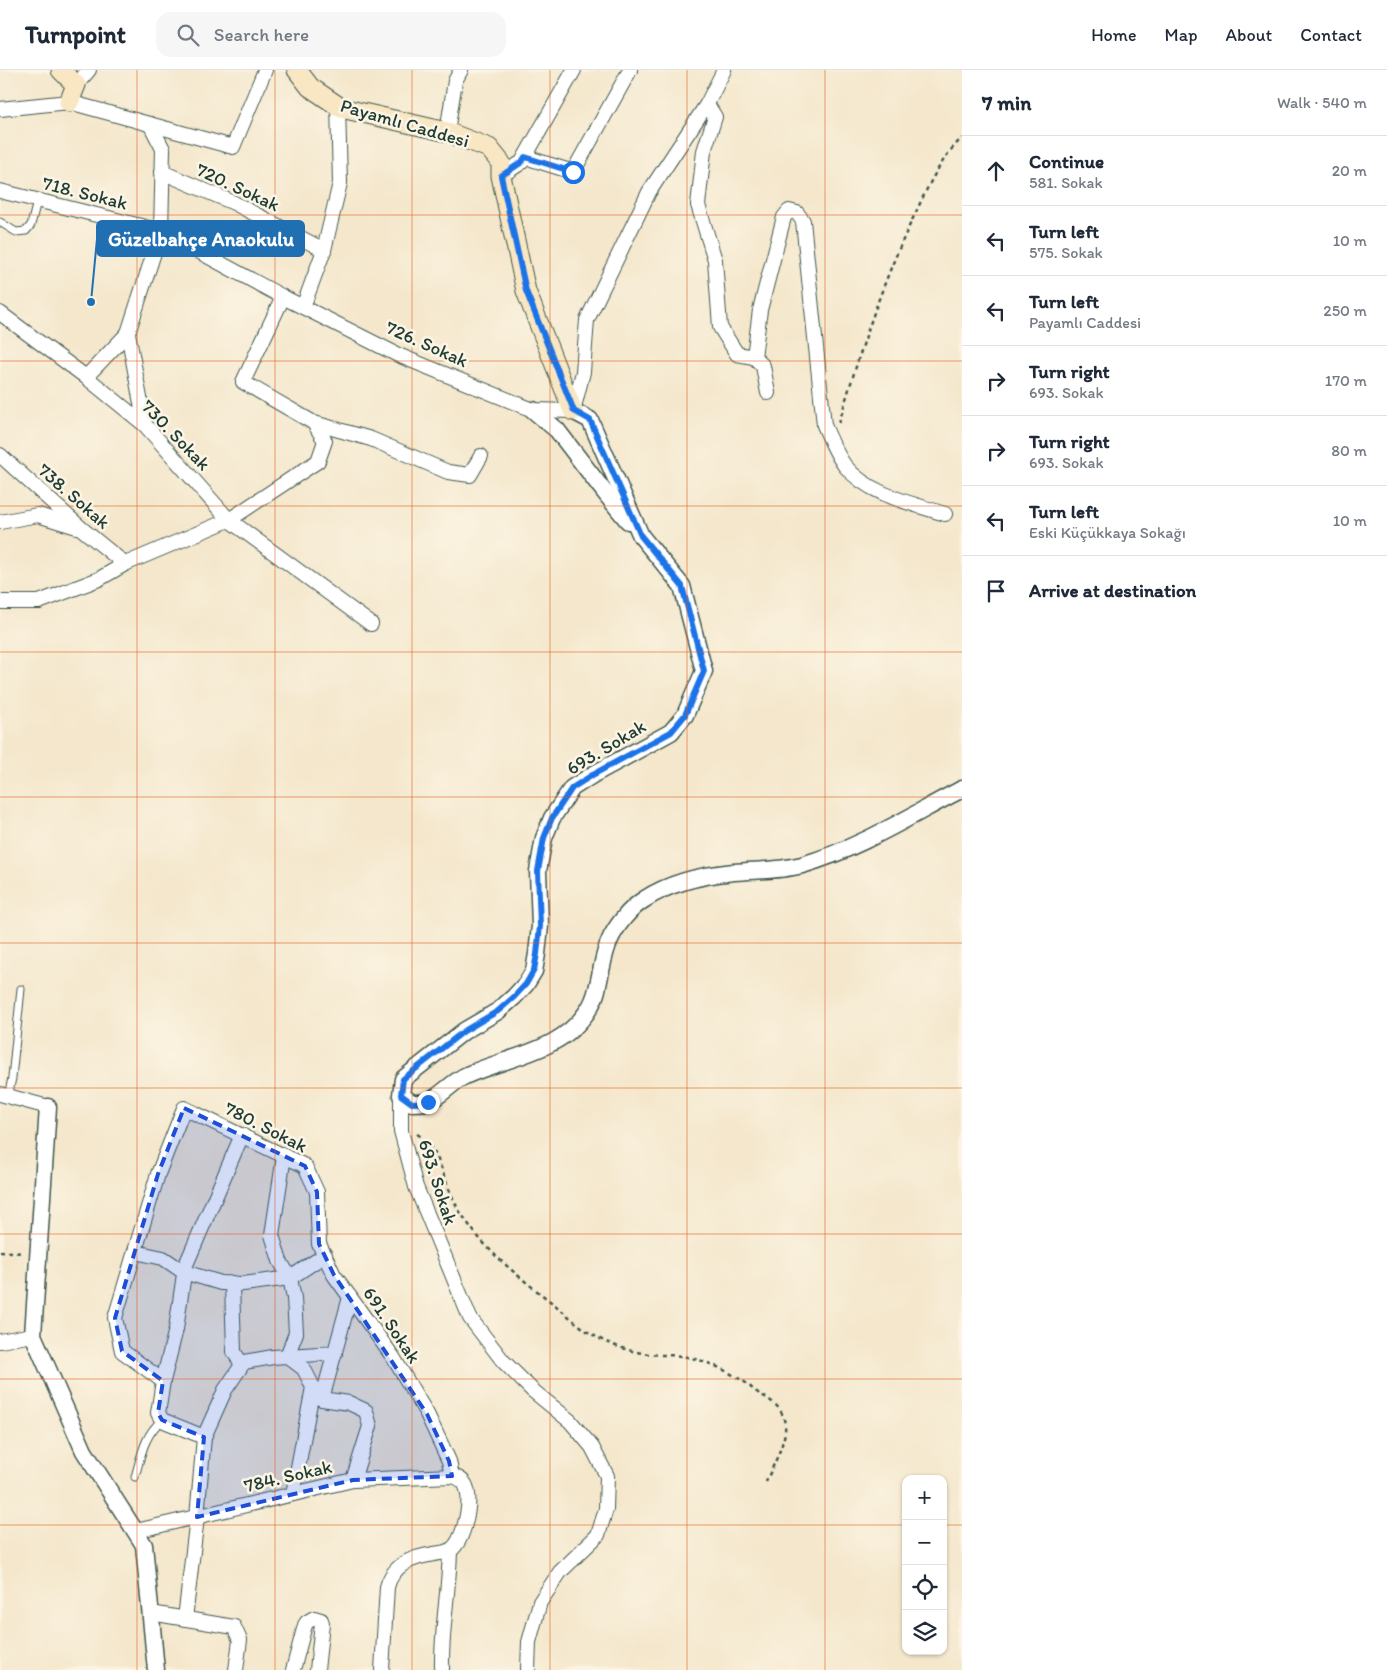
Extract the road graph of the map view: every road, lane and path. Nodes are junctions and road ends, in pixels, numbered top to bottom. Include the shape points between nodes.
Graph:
1 (61, 70) edge
2 (89, 70) edge
3 (265, 70) edge
4 (461, 70) edge
5 (574, 70) edge
6 (630, 70) edge
7 (724, 70) edge
8 (302, 72) edge
9 (72, 94) junction
10 (707, 104) junction
11 (338, 106) junction
12 (0, 109) edge
13 (150, 124) junction
14 (446, 132) junction
15 (962, 138) edge
16 (525, 157) junction
17 (162, 172) junction
18 (501, 176) junction
19 (0, 191) edge
20 (37, 200) junction
21 (0, 222) edge
22 (161, 231) junction
23 (324, 250) junction
24 (283, 297) junction
25 (303, 307) junction
26 (0, 313) edge
27 (128, 333) junction
28 (754, 357) junction
29 (86, 377) junction
30 (768, 393) dead end
31 (533, 410) junction
32 (574, 411) junction
33 (314, 423) junction
34 (145, 425) junction
35 (832, 443) junction
36 (0, 455) edge
37 (481, 456) dead end
38 (945, 514) dead end
39 (230, 520) junction
40 (0, 522) edge
41 (82, 529) junction
42 (641, 536) junction
43 (125, 564) junction
44 (0, 602) edge
45 (371, 624) dead end
46 (704, 671) joint
47 (962, 789) edge
48 (21, 989) dead end
49 (401, 1095) junction
50 (4, 1096) edge
51 (48, 1107) joint
52 (401, 1131) junction
53 (242, 1135) junction
54 (284, 1156) junction
55 (317, 1192) joint
56 (0, 1252) edge
57 (135, 1252) junction
58 (38, 1254) junction
59 (325, 1255) junction
60 (184, 1272) junction
61 (290, 1278) junction
62 (232, 1284) junction
63 (350, 1297) junction
64 (33, 1336) junction
65 (0, 1341) edge
66 (335, 1353) junction
67 (287, 1356) junction
68 (244, 1362) junction
69 (163, 1381) junction
70 (313, 1387) junction
71 (322, 1398) junction
72 (162, 1420) junction
73 (204, 1437) junction
74 (452, 1476) junction
75 (135, 1477) dead end
76 (353, 1480) junction
77 (766, 1482) dead end
78 (293, 1494) junction
79 (197, 1517) junction
80 (136, 1531) junction
81 (450, 1551) junction
82 (151, 1613) junction
83 (185, 1619) junction
84 (156, 1670) edge
85 (236, 1670) edge
86 (293, 1670) edge
87 (317, 1670) edge
88 (382, 1670) edge
89 (442, 1670) edge
90 (528, 1670) edge

1 - 9 main road
2 - 9 street
3 - 13 street via 233,147
4 - 14 street via 455,81
5 - 16 street
6 - 16 street via 573,172
7 - 10 street
8 - 11 main road, Payamlı Caddesi via 310,87
9 - 12 street
9 - 13 street
10 - 28 street via 715,117 704,151 698,205 715,260 720,327 737,354
10 - 32 street via 649,192 587,320 583,372
11 - 14 main road, Payamlı Caddesi
11 - 23 street via 340,183
13 - 17 street via 163,149
14 - 18 main road, Payamlı Caddesi via 489,148 501,163
15 - 35 path via 926,191 906,233 875,309
16 - 18 street
17 - 22 street
17 - 23 street, 720. Sokak via 234,203
18 - 32 main road, Payamlı Caddesi via 526,291
19 - 20 street, 718. Sokak
20 - 21 lane via 31,225 26,231 16,232
20 - 22 street, 718. Sokak
22 - 24 street, 726. Sokak
22 - 27 street
23 - 25 street
24 - 25 street, 726. Sokak
24 - 33 street via 243,382
25 - 31 street, 726. Sokak via 398,355
26 - 29 street, 730. Sokak
27 - 29 street
27 - 34 street
28 - 30 street via 764,366
28 - 35 street via 760,310 784,217 789,211 798,212 803,221 824,425
29 - 34 street, 730. Sokak
31 - 32 street
31 - 42 street, 726. Sokak via 557,430
32 - 42 street, Payamlı Caddesi via 590,420
33 - 37 street via 371,439 448,472 470,475
33 - 39 street via 325,441 318,461
34 - 39 street, 730. Sokak
35 - 38 street via 846,467 859,480 881,493
36 - 41 street, 738. Sokak
39 - 43 street
39 - 45 street, 730. Sokak
40 - 41 street via 38,515
41 - 43 street, 738. Sokak
42 - 46 street, Payamlı Caddesi via 682,586
43 - 44 street via 98,579 39,602
46 - 49 street, 693. Sokak via 685,715 671,732 572,788 560,804 544,838 538,871 540,926 534,970 526,984 498,1011 464,1031 403,1079
47 - 49 street via 868,838 804,864 694,879 660,890 643,900 615,931 608,943 596,996 578,1026 539,1049 466,1075 428,1102 412,1103
48 - 50 lane via 12,1078
49 - 52 street, 693. Sokak
50 - 51 street
51 - 58 street
52 - 77 path via 420,1136 434,1152 456,1204 483,1242 580,1326 620,1348 684,1356 716,1366 771,1400 784,1418 785,1434
52 - 90 street, 693. Sokak via 416,1187 470,1318 503,1361 570,1421 592,1447 607,1476 606,1509 598,1535 560,1572 540,1602 529,1642
53 - 54 street, 780. Sokak
53 - 57 street, 780. Sokak via 184,1108 158,1174
53 - 60 street
54 - 55 street, 780. Sokak via 305,1166
54 - 61 street via 272,1235 280,1261
55 - 59 street, 691. Sokak via 319,1244
56 - 58 path
57 - 60 street via 163,1258
57 - 69 street via 115,1318 122,1351
58 - 64 street
59 - 61 street
59 - 63 street, 691. Sokak
60 - 62 street
60 - 69 street via 176,1329
61 - 62 street
61 - 67 street via 296,1333
62 - 68 street via 234,1352
63 - 66 street
63 - 74 street, 691. Sokak via 393,1357 427,1414 449,1461
64 - 65 street
64 - 80 street via 84,1452
66 - 67 street
66 - 71 street
67 - 68 street
67 - 70 street via 304,1370
68 - 73 street via 225,1390
69 - 72 street via 158,1413
70 - 71 street
70 - 78 street
71 - 76 street via 349,1402 366,1411 370,1426
72 - 73 street
72 - 75 lane via 147,1438
73 - 79 street
74 - 76 street, 784. Sokak
74 - 81 street via 464,1482 468,1493 463,1532
76 - 78 street, 784. Sokak
78 - 79 street, 784. Sokak
79 - 80 street, 784. Sokak
79 - 83 street
80 - 82 street via 144,1545
81 - 88 street via 420,1556 392,1573 387,1586
81 - 89 street
82 - 83 street
82 - 84 street
83 - 85 street via 234,1627 240,1640
86 - 87 street via 307,1622 314,1618 322,1623

